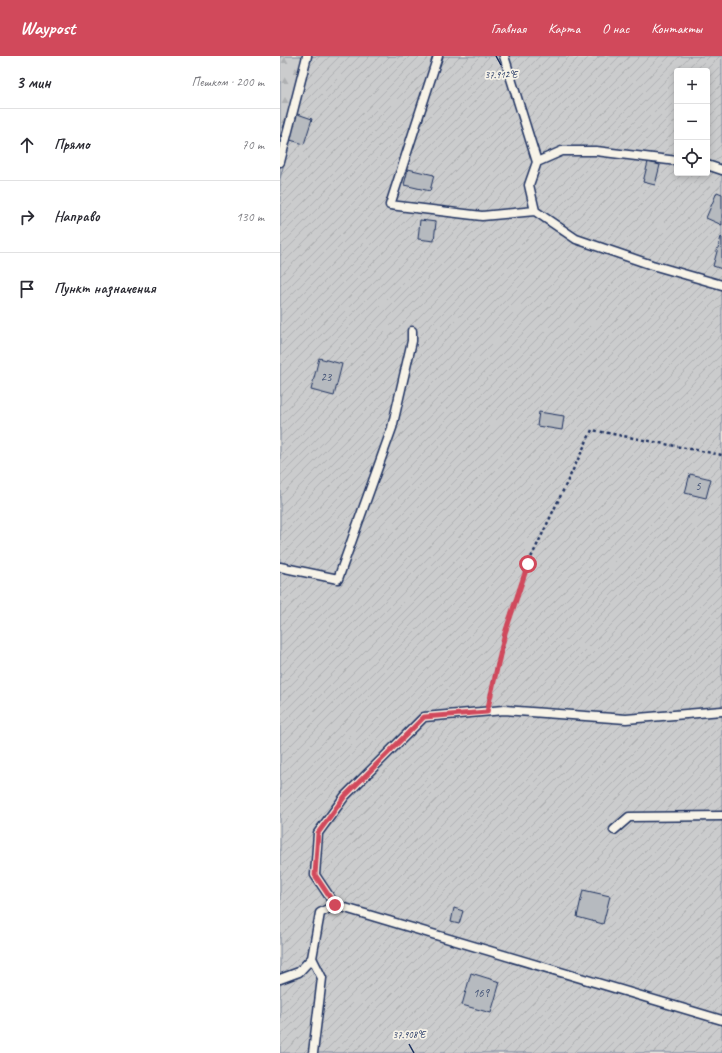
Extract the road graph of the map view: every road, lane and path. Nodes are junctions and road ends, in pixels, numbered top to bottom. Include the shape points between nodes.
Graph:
1 (307, 56) edge
2 (438, 56) edge
3 (504, 56) edge
4 (674, 161) edge
5 (280, 162) edge
6 (537, 162) junction
7 (710, 166) edge
8 (722, 170) edge
9 (535, 210) junction
10 (722, 285) edge
11 (412, 331) dead end
12 (722, 455) edge
13 (280, 567) edge
14 (722, 711) edge
15 (487, 712) junction
16 (722, 816) edge
17 (614, 830) dead end
18 (335, 905) junction
19 (312, 958) junction
20 (280, 979) edge
21 (722, 1020) edge
22 (314, 1053) edge

1 - 5 lane
2 - 9 lane via 390,205 482,216
3 - 6 lane
4 - 6 lane via 589,151 562,152
6 - 9 lane via 529,185
7 - 8 lane
9 - 10 lane via 576,239
11 - 13 lane via 412,341 392,428 338,579
12 - 15 path via 592,430 528,564 505,633
14 - 15 lane via 626,719 504,710
15 - 18 lane via 424,717 345,796 318,833 315,875
16 - 17 lane via 629,817
18 - 19 lane via 320,913
18 - 21 lane
19 - 20 lane via 300,972
19 - 22 lane via 322,978

